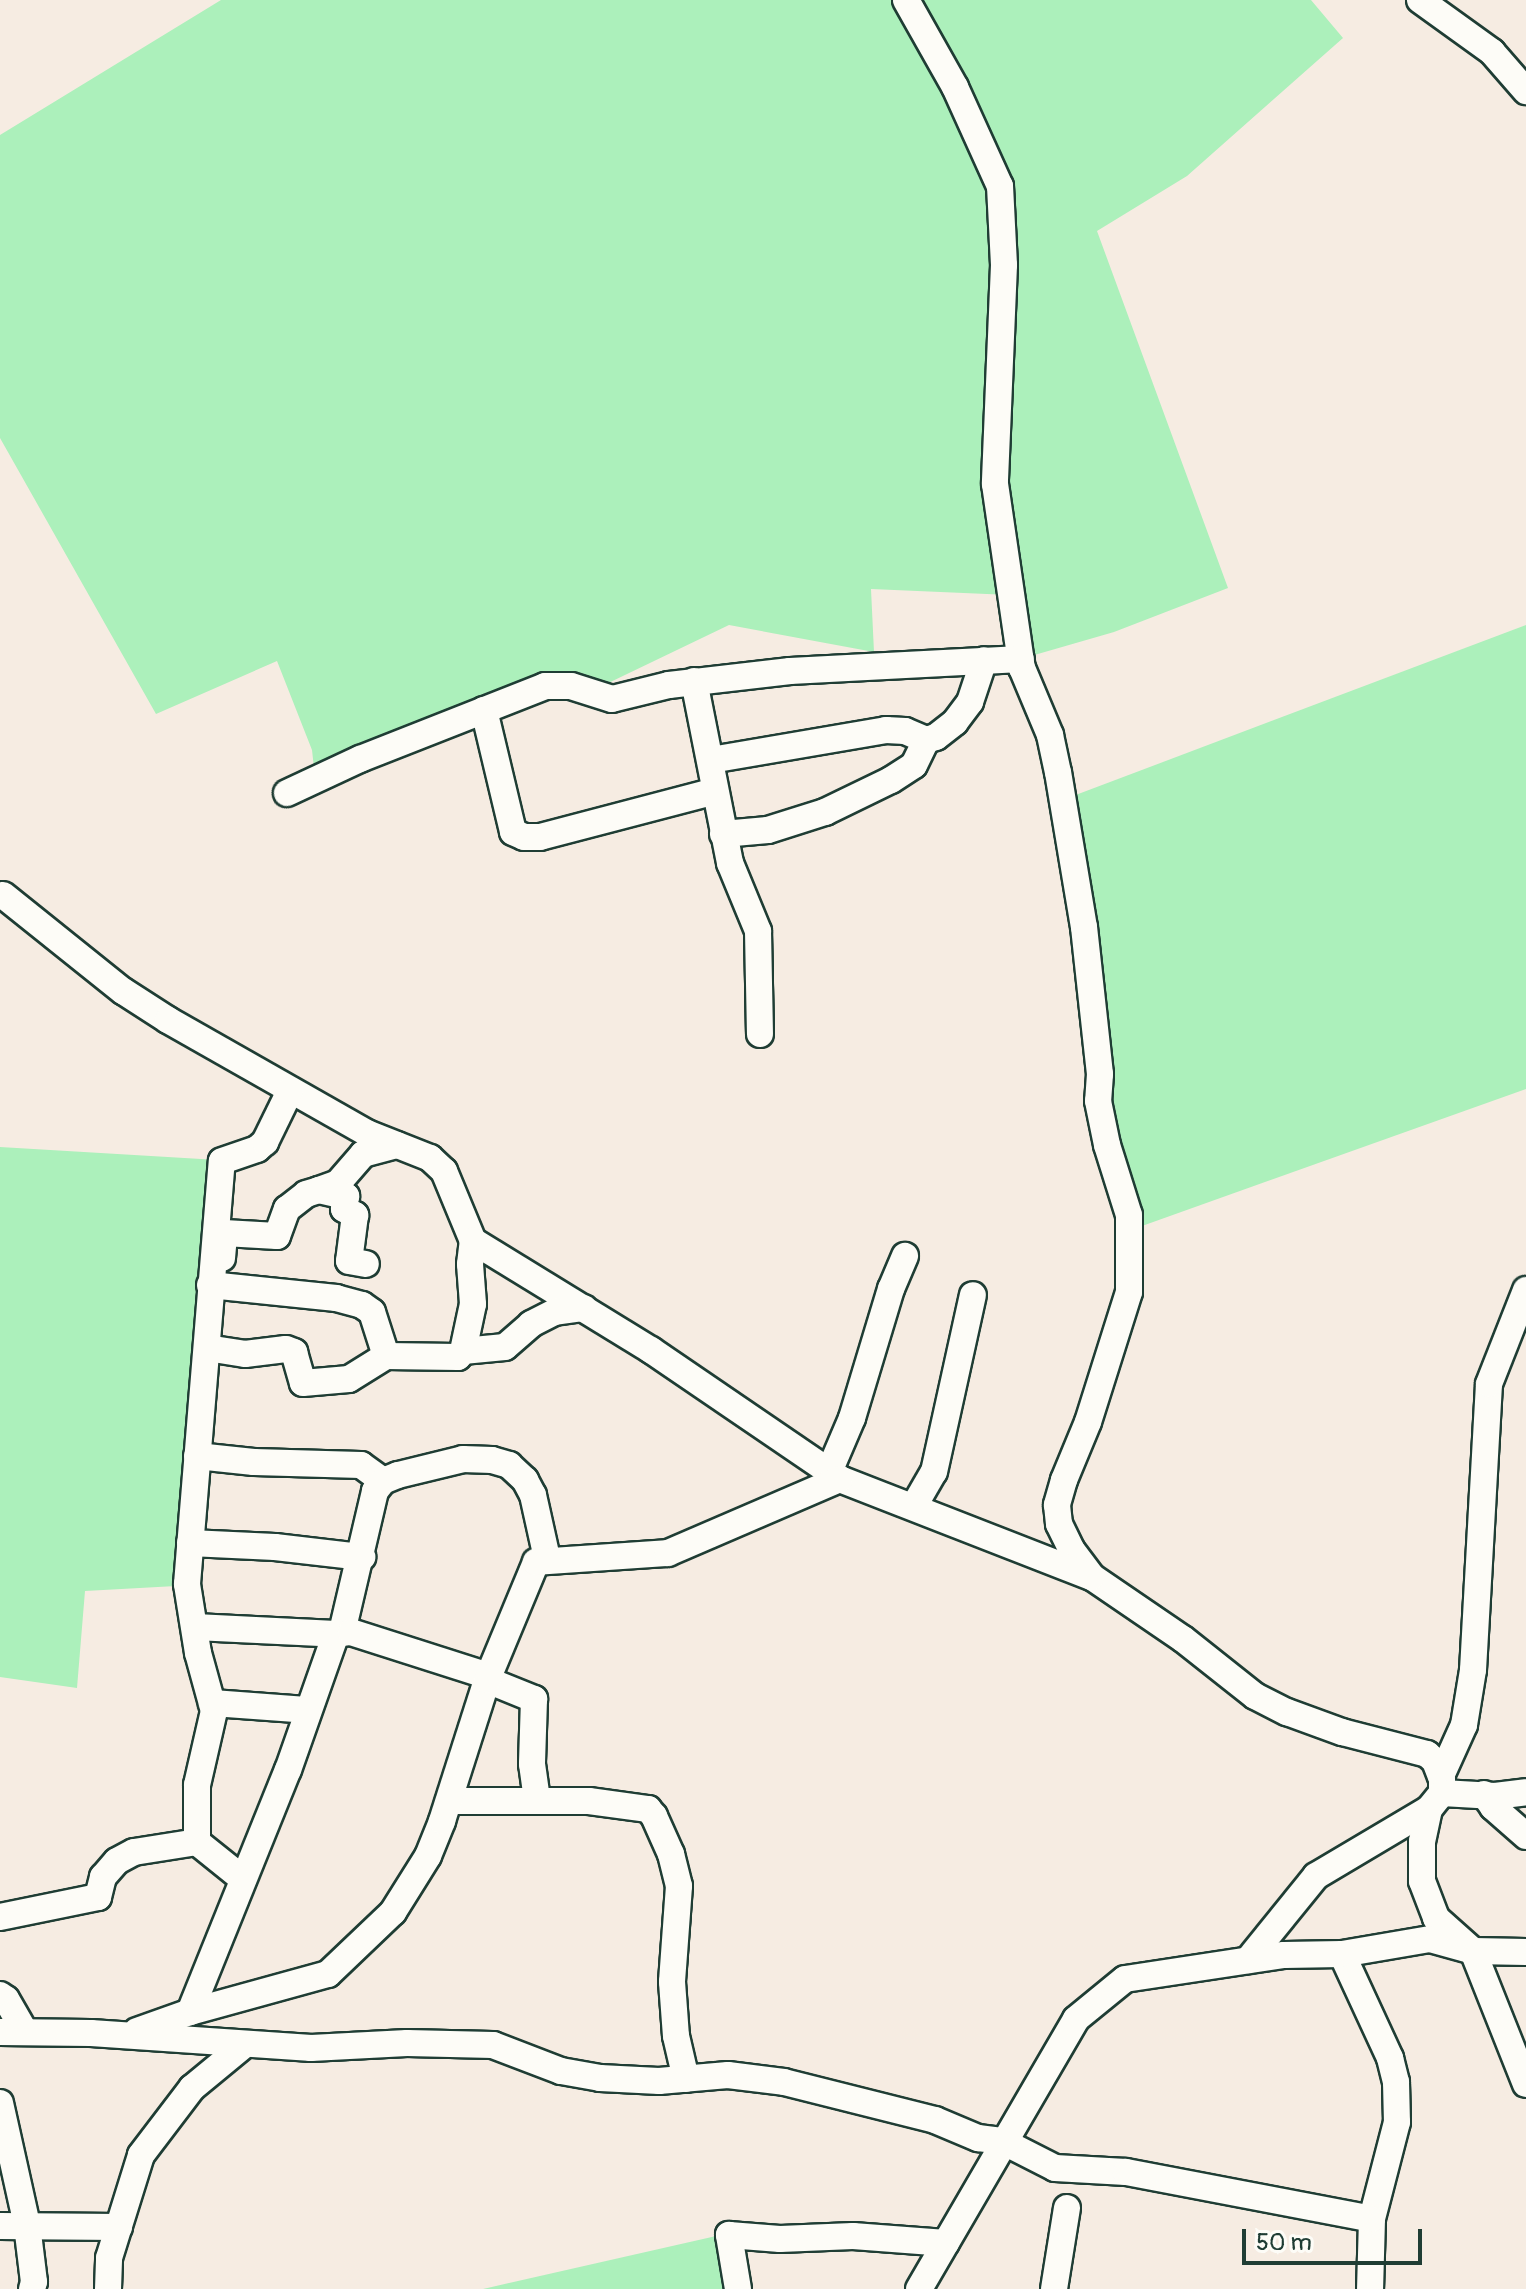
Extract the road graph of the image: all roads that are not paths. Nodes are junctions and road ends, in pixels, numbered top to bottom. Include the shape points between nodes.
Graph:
1 (906, 0) edge
2 (1420, 0) edge
3 (1526, 91) edge
4 (1021, 659) junction
5 (984, 660) junction
6 (694, 681) junction
7 (484, 710) junction
8 (926, 740) junction
9 (711, 760) junction
10 (715, 791) junction
11 (287, 793) dead end
12 (723, 834) junction
13 (3, 895) dead end
14 (760, 1034) dead end
15 (290, 1091) junction
16 (397, 1145) junction
17 (319, 1190) junction
18 (473, 1241) junction
19 (905, 1256) dead end
20 (366, 1264) dead end
21 (210, 1285) junction
22 (1526, 1290) edge
23 (973, 1295) dead end
24 (584, 1308) junction
25 (207, 1348) junction
26 (463, 1351) junction
27 (386, 1356) junction
28 (197, 1456) junction
29 (834, 1476) junction
30 (383, 1481) junction
31 (914, 1506) junction
32 (190, 1543) junction
33 (362, 1557) junction
34 (547, 1558) junction
35 (1092, 1577) junction
36 (195, 1627) junction
37 (339, 1633) junction
38 (488, 1678) junction
39 (212, 1703) junction
40 (307, 1710) junction
41 (1526, 1792) edge
42 (1437, 1793) junction
43 (1484, 1794) junction
44 (449, 1801) junction
45 (537, 1801) junction
46 (1526, 1836) edge
47 (197, 1842) junction
48 (243, 1879) junction
49 (0, 1917) edge
50 (1473, 1951) junction
51 (1526, 1952) edge
52 (1342, 1954) junction
53 (1248, 1960) junction
54 (0, 1995) edge
55 (190, 2012) junction
56 (12, 2030) edge
57 (123, 2036) junction
58 (243, 2046) junction
59 (686, 2079) junction
60 (1526, 2084) edge
61 (0, 2103) edge
62 (1002, 2141) junction
63 (1067, 2208) dead end
64 (1372, 2219) junction
65 (27, 2225) junction
66 (0, 2226) edge
67 (119, 2227) junction
68 (946, 2243) junction
69 (32, 2289) edge
70 (108, 2289) edge
71 (738, 2289) edge
72 (919, 2289) edge
73 (1054, 2289) edge
74 (1370, 2289) edge

1 - 4 street via 955,87 1000,186 1004,265 995,484
2 - 3 street via 1492,52
4 - 5 street
4 - 35 street via 1058,772 1084,927 1100,1074 1098,1101 1132,1244 1129,1292 1057,1505 1071,1549
5 - 6 street
5 - 8 street via 970,702 945,732
6 - 7 street via 612,699 571,686 545,686
6 - 9 street
7 - 10 street via 513,832 524,837
7 - 11 street
8 - 9 street via 886,730
8 - 12 street via 914,765 825,812 768,830
9 - 10 street
10 - 12 street
12 - 14 street via 758,931
13 - 15 street via 123,991
15 - 16 street
15 - 21 street via 265,1142 222,1161
16 - 17 street via 363,1154 338,1183
16 - 18 street via 430,1158 444,1171
17 - 20 street via 346,1196 344,1209 355,1215 349,1261
17 - 21 street via 287,1209 277,1236 224,1233 220,1276
18 - 24 street
18 - 26 street via 473,1304
19 - 29 street
21 - 25 street
21 - 27 street via 362,1305 372,1312
22 - 42 street via 1489,1384 1473,1670 1464,1725
23 - 31 street via 934,1472
24 - 26 street via 555,1312 505,1347
24 - 29 street
25 - 27 street via 245,1354 286,1349 294,1352 303,1383 349,1379
25 - 28 street
26 - 27 street via 444,1359
28 - 30 street via 361,1465
28 - 32 street
29 - 31 street
29 - 34 street via 668,1553
30 - 33 street via 375,1491
30 - 34 street via 463,1459 509,1465 533,1495
31 - 35 street
32 - 33 street
32 - 36 street via 187,1584
33 - 37 street
34 - 38 street via 530,1572
35 - 42 street via 1255,1696 1342,1732 1416,1749 1435,1761
36 - 37 street
36 - 39 street
37 - 38 street via 407,1647
37 - 40 street
38 - 44 street
38 - 45 street via 534,1699
39 - 40 street
39 - 47 street via 197,1785
40 - 48 street
41 - 43 street
42 - 43 street
42 - 50 street via 1422,1841 1422,1881 1436,1918
42 - 53 street via 1316,1876
43 - 46 street
44 - 45 street
44 - 55 street via 428,1856 393,1912 328,1974
45 - 59 street via 589,1801 648,1809 654,1816 679,1886 672,1982
47 - 48 street
47 - 49 street via 134,1852 117,1861 103,1877 98,1897
48 - 55 street
50 - 51 street
50 - 52 street via 1430,1939
50 - 60 street
52 - 53 street
52 - 64 street via 1396,2082 1397,2122
53 - 62 street via 1125,1979 1076,2019
54 - 56 street via 6,1999
55 - 57 street
56 - 57 street
57 - 58 street
58 - 59 street via 493,2045 561,2071 600,2078
58 - 67 street via 192,2088 141,2155
59 - 62 street via 728,2075 784,2082
61 - 65 street
62 - 64 street via 1055,2168 1126,2172
62 - 68 street
63 - 73 street
64 - 74 street
65 - 66 street
65 - 67 street
65 - 69 street
67 - 70 street via 106,2270
68 - 71 street via 729,2235
68 - 72 street

